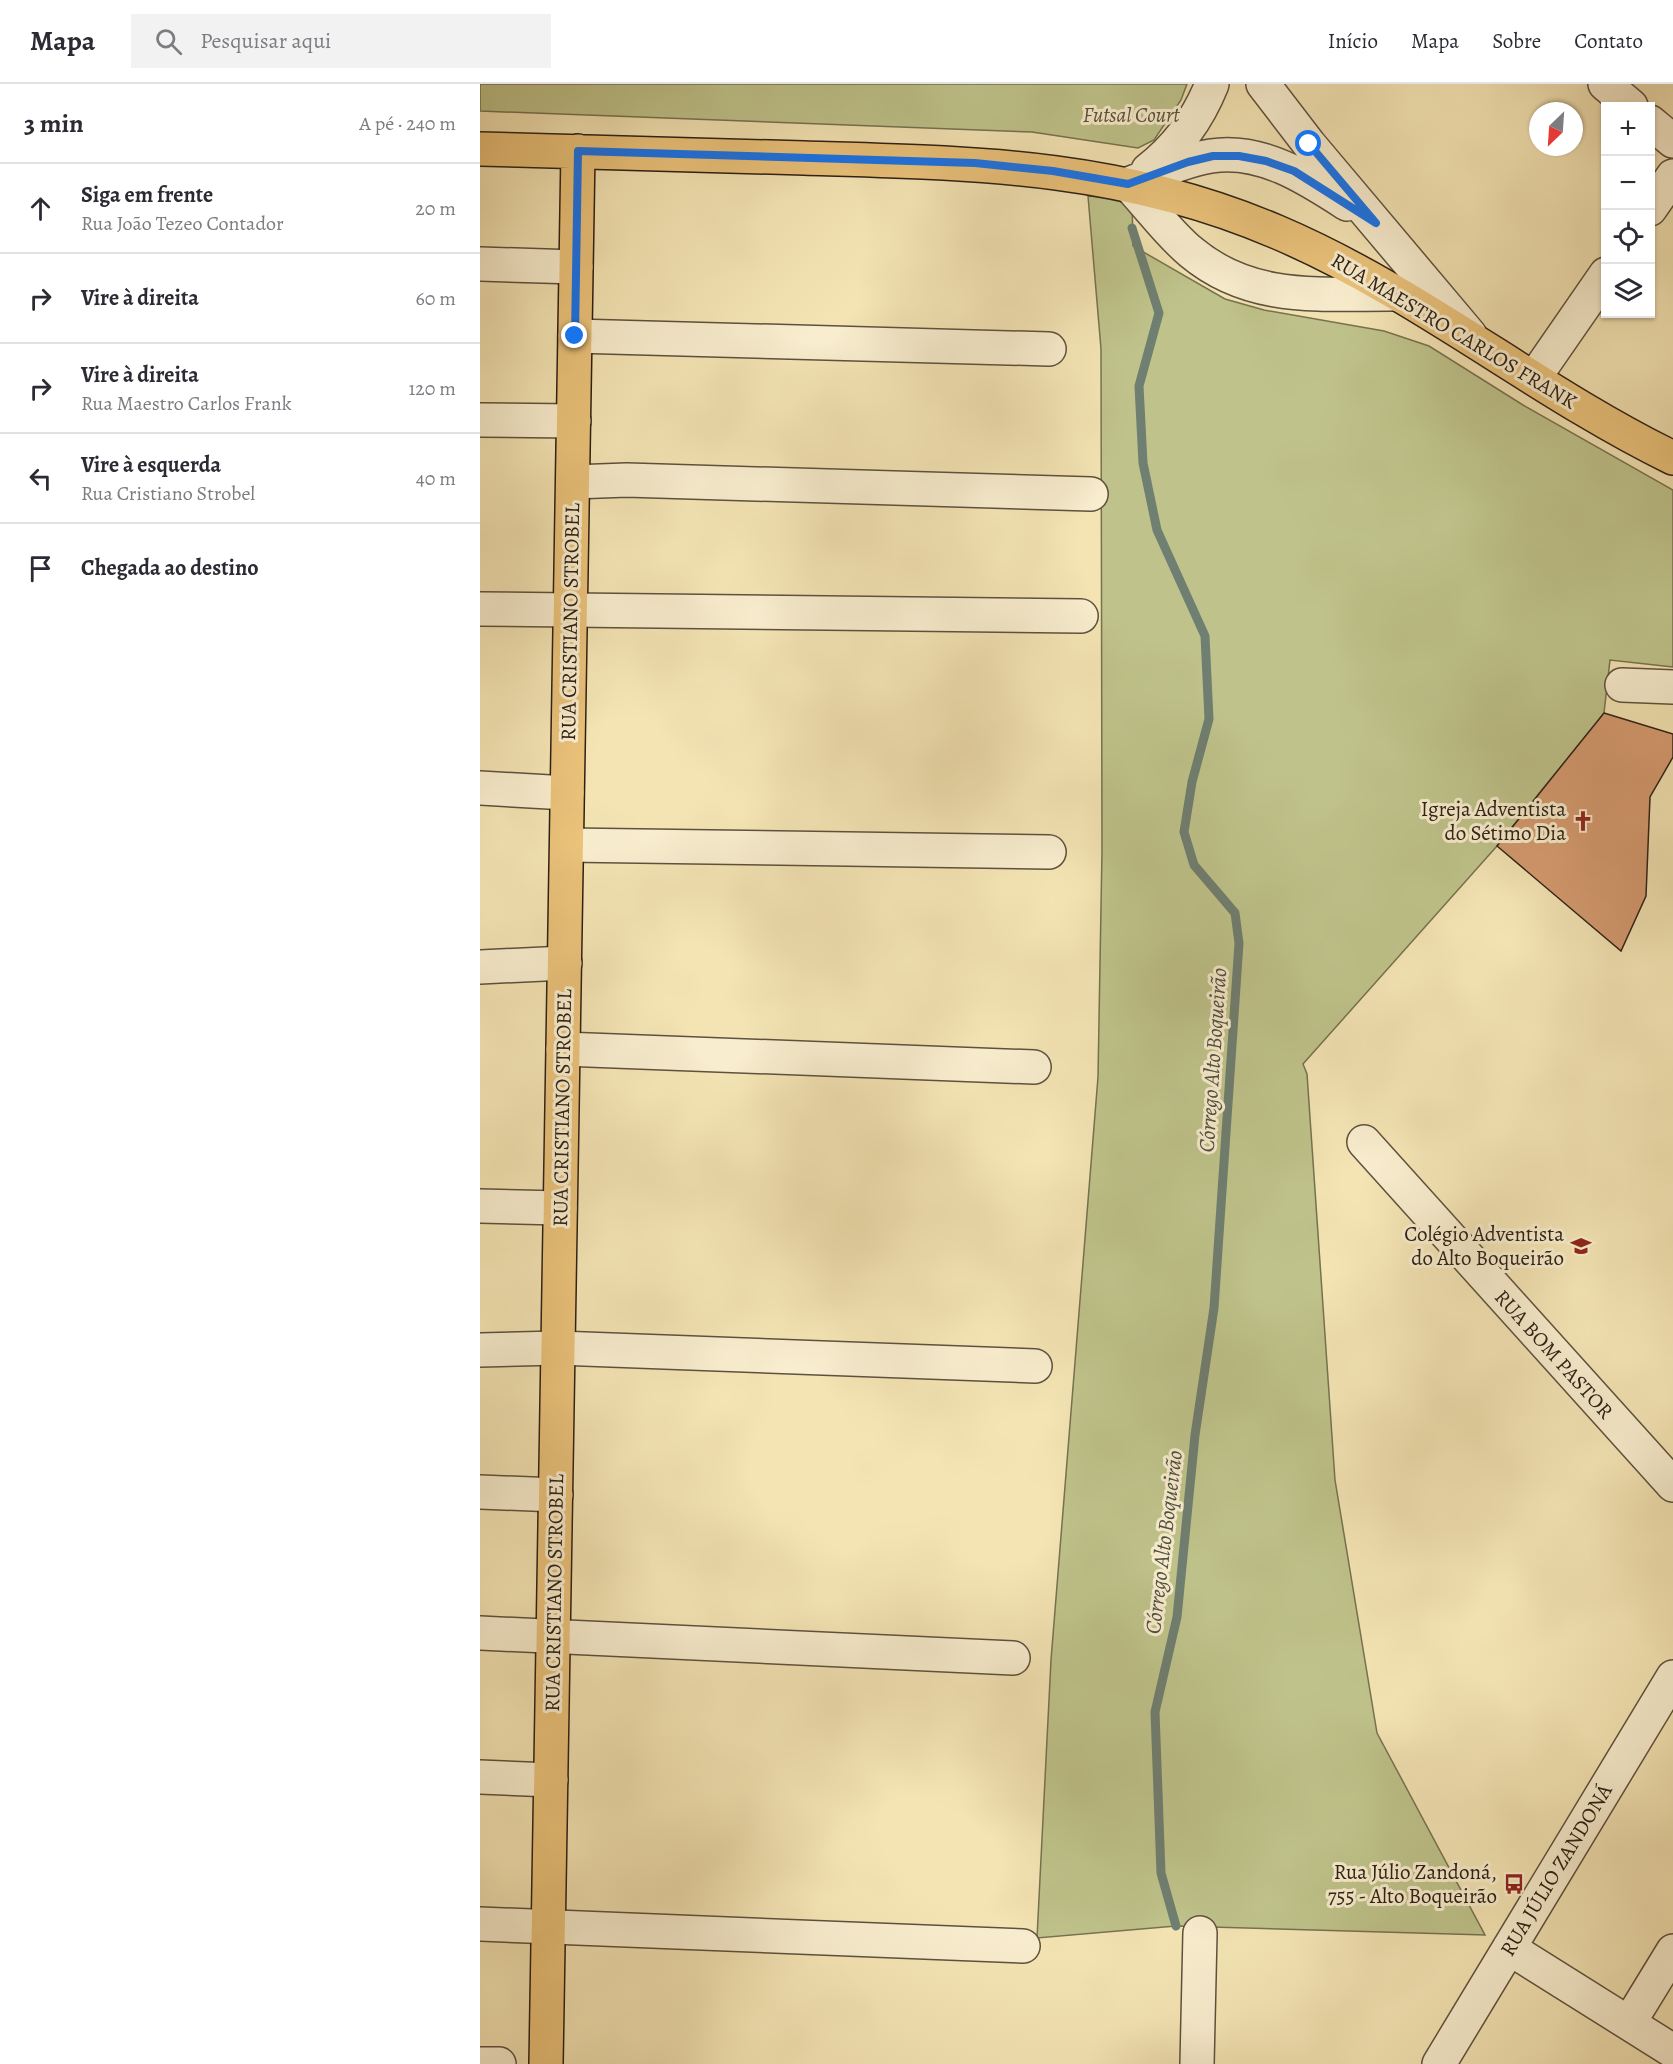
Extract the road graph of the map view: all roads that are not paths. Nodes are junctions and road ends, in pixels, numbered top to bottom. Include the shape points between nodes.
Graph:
1 (1212, 84) edge
2 (1263, 84) edge
3 (1605, 84) edge
4 (1626, 102) edge
5 (1655, 126) edge
6 (1673, 141) edge
7 (480, 149) edge
8 (578, 151) junction
9 (1673, 176) edge
10 (1128, 184) junction
11 (1655, 202) edge
12 (1376, 223) junction
13 (480, 264) edge
14 (576, 267) junction
15 (1601, 280) edge
16 (1401, 294) junction
17 (575, 336) junction
18 (1472, 338) junction
19 (1049, 349) dead end
20 (1534, 378) junction
21 (480, 420) edge
22 (574, 421) junction
23 (1673, 458) edge
24 (573, 482) junction
25 (1091, 494) dead end
26 (480, 609) edge
27 (570, 611) junction
28 (1081, 616) dead end
29 (1622, 685) dead end
30 (1673, 687) edge
31 (480, 788) edge
32 (567, 793) junction
33 (567, 844) junction
34 (1049, 852) dead end
35 (565, 963) junction
36 (480, 967) edge
37 (563, 1049) junction
38 (1034, 1067) dead end
39 (1364, 1142) dead end
40 (480, 1206) edge
41 (560, 1208) junction
42 (558, 1348) junction
43 (480, 1350) edge
44 (1035, 1366) dead end
45 (1673, 1485) edge
46 (480, 1492) edge
47 (556, 1495) junction
48 (480, 1632) edge
49 (553, 1635) junction
50 (1013, 1658) dead end
51 (1673, 1677) edge
52 (480, 1777) edge
53 (551, 1780) junction
54 (480, 1924) edge
55 (548, 1928) junction
56 (1200, 1933) dead end
57 (1023, 1946) dead end
58 (1509, 1948) junction
59 (1673, 1951) edge
60 (1629, 2023) junction
61 (1673, 2051) edge
62 (480, 2064) edge
63 (499, 2064) edge
64 (546, 2064) edge
65 (1197, 2064) edge
66 (1439, 2064) edge

1 - 10 street via 1182,138
2 - 12 street
3 - 4 street
5 - 6 street
7 - 8 main road, RUA MAESTRO CARLOS FRANK
8 - 10 main road, RUA MAESTRO CARLOS FRANK via 975,163
8 - 14 main road, RUA CRISTIANO STROBEL
9 - 11 street
10 - 12 street via 1188,162 1213,156 1239,156 1294,171
10 - 16 main road, RUA MAESTRO CARLOS FRANK via 1222,210 1275,231
10 - 16 street via 1189,251 1234,280 1277,291
12 - 18 street
13 - 14 street
14 - 17 main road, RUA CRISTIANO STROBEL
15 - 20 street
16 - 18 main road, RUA MAESTRO CARLOS FRANK
17 - 19 street
17 - 22 main road, RUA CRISTIANO STROBEL
18 - 20 main road, RUA MAESTRO CARLOS FRANK
20 - 23 main road, RUA MAESTRO CARLOS FRANK
21 - 22 street
22 - 24 main road, RUA CRISTIANO STROBEL
24 - 25 street via 627,480
24 - 27 main road, RUA CRISTIANO STROBEL
26 - 27 street
27 - 28 street
27 - 32 main road, RUA CRISTIANO STROBEL
29 - 30 street
31 - 32 street
32 - 33 main road, RUA CRISTIANO STROBEL
33 - 34 street
33 - 35 main road, RUA CRISTIANO STROBEL
35 - 36 street
35 - 37 main road, RUA CRISTIANO STROBEL
37 - 38 street
37 - 41 main road, RUA CRISTIANO STROBEL
39 - 45 street, RUA BOM PASTOR
40 - 41 street
41 - 42 main road, RUA CRISTIANO STROBEL
42 - 43 street
42 - 44 street
42 - 47 main road, RUA CRISTIANO STROBEL
46 - 47 street
47 - 49 main road, RUA CRISTIANO STROBEL
48 - 49 street
49 - 50 street
49 - 53 main road, RUA CRISTIANO STROBEL
51 - 58 street, RUA JÚLIO ZANDONÁ
52 - 53 street
53 - 55 main road, RUA CRISTIANO STROBEL
54 - 55 street
55 - 57 street
55 - 64 main road, RUA CRISTIANO STROBEL
56 - 65 street
58 - 60 street
58 - 66 street, RUA JÚLIO ZANDONÁ
59 - 60 street
60 - 61 street
62 - 63 street

